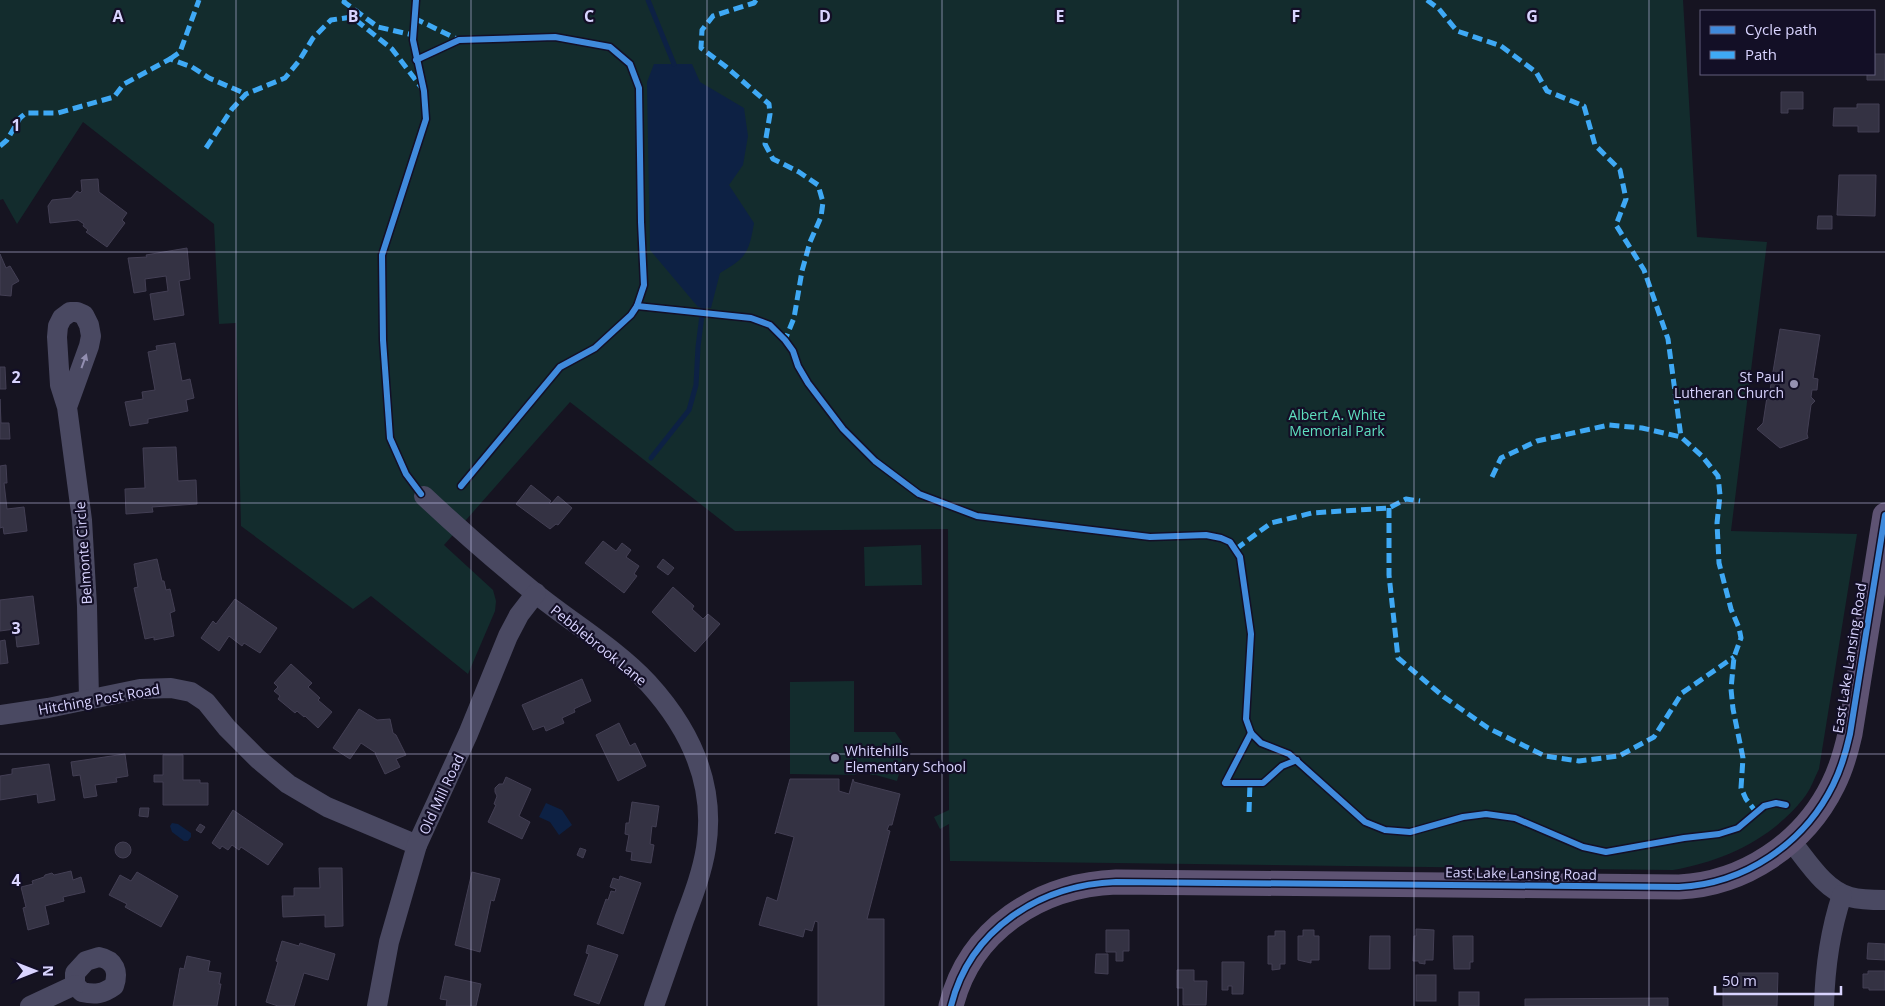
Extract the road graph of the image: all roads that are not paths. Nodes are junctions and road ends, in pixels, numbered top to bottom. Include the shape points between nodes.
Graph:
1 (67, 407) dead end
2 (424, 496) dead end
3 (1885, 515) edge
4 (536, 593) junction
5 (89, 699) junction
6 (0, 715) edge
7 (1791, 841) junction
8 (418, 845) junction
9 (1842, 894) junction
10 (1885, 900) edge
11 (75, 985) dead end
12 (30, 1006) edge
13 (377, 1006) edge
14 (654, 1006) edge
15 (951, 1006) edge
16 (1824, 1006) edge

1 - 5 street, Belmonte Circle via 82,520
2 - 4 street, Pebblebrook Lane
3 - 7 main road, East Lake Lansing Road via 1843,761 1819,809
4 - 8 street, Old Mill Road via 508,636
4 - 14 street, Pebblebrook Lane via 647,682 675,717 693,749 704,779 708,812 700,877
5 - 6 street, Hitching Post Road
5 - 8 street, Hitching Post Road via 148,689 171,688 191,692 206,702 227,728 288,784 327,807
7 - 9 street via 1824,881
7 - 15 main road, East Lake Lansing Road via 1776,854 1744,872 1698,886 1116,882 1079,886 1028,905 990,935 972,959
8 - 13 street, Old Mill Road via 389,942
9 - 10 street
9 - 16 street via 1827,956
11 - 12 street

